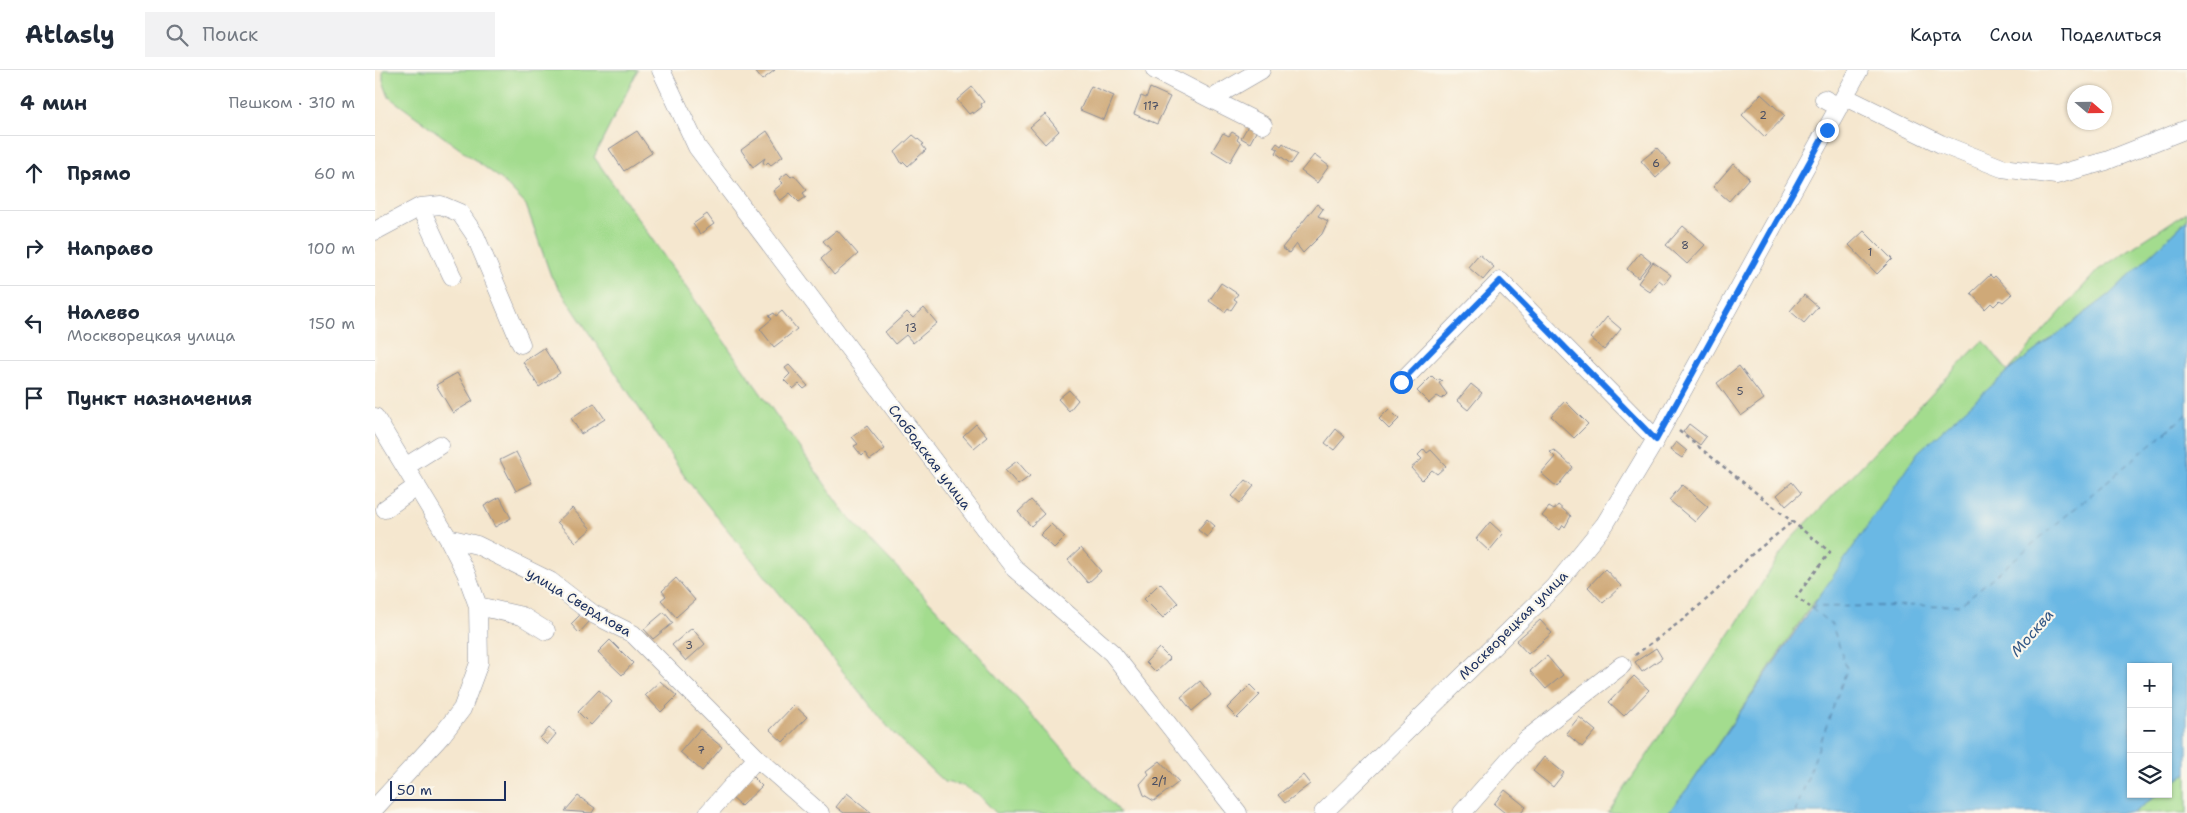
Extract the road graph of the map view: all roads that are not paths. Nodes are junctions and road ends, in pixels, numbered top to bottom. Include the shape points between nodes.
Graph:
1 (661, 70) edge
2 (1155, 70) edge
3 (1261, 70) edge
4 (1859, 70) edge
5 (1242, 76) edge
6 (1211, 98) junction
7 (1836, 101) junction
8 (1263, 125) dead end
9 (2187, 129) edge
10 (420, 207) junction
11 (375, 231) edge
12 (452, 276) dead end
13 (521, 344) dead end
14 (1401, 382) dead end
15 (375, 417) edge
16 (1656, 440) junction
17 (441, 445) dead end
18 (405, 467) junction
19 (417, 486) junction
20 (385, 509) dead end
21 (448, 538) junction
22 (479, 606) junction
23 (546, 632) dead end
24 (1622, 665) road end
25 (757, 758) junction
26 (375, 808) edge
27 (708, 813) edge
28 (820, 813) edge
29 (1238, 813) edge
30 (1323, 813) edge
31 (1462, 813) edge

1 - 29 street, Слободская улица via 697,147 1015,569 1112,653
2 - 6 street
3 - 5 street
4 - 7 street, Москворецкая улица
5 - 6 street
6 - 8 street
7 - 9 street via 2002,168 2057,175 2106,161
7 - 16 street, Москворецкая улица
10 - 11 street
10 - 12 street
10 - 13 street via 441,205 460,213 475,235
14 - 16 street via 1500,281
15 - 18 street
16 - 30 street, Москворецкая улица via 1605,524 1554,587
17 - 18 street
18 - 19 street
19 - 20 street
19 - 21 street
21 - 22 street
21 - 25 street, улица Свердлова via 477,545 550,581 593,614 633,634
22 - 23 street via 522,616
22 - 26 street via 479,663 462,709
24 - 31 street via 1527,739
25 - 27 street
25 - 28 street, улица Свердлова

